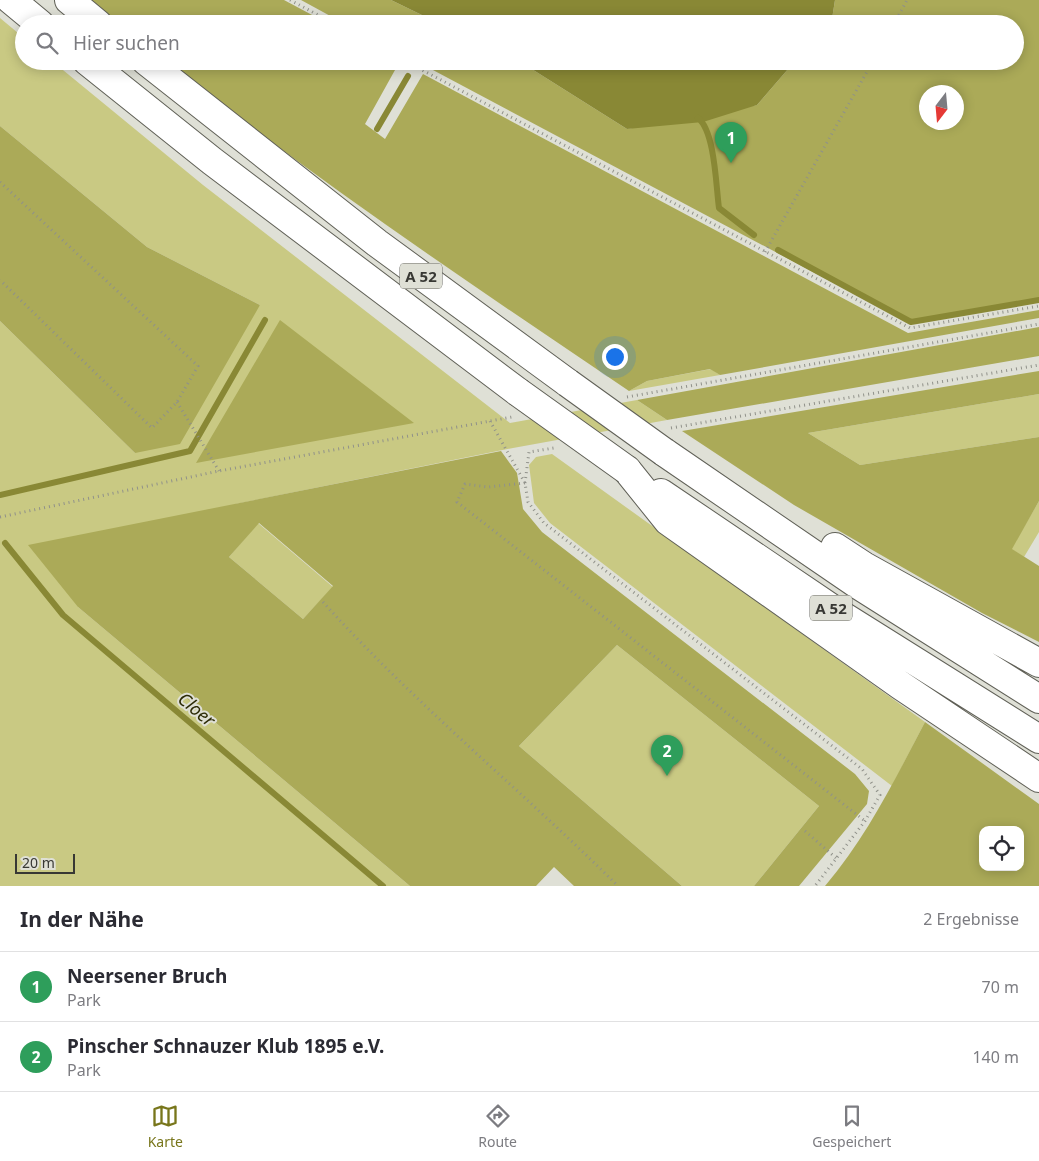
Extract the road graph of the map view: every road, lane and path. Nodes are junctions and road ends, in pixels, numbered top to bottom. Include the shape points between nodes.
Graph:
1 (11, 0) edge
2 (69, 0) edge
3 (290, 0) edge
4 (907, 0) edge
5 (29, 15) edge
6 (87, 15) edge
7 (318, 15) edge
8 (899, 15) edge
9 (98, 70) edge
10 (157, 70) edge
11 (423, 70) edge
12 (868, 70) edge
13 (0, 182) edge
14 (765, 252) junction
15 (0, 280) edge
16 (1039, 306) edge
17 (1039, 366) edge
18 (177, 402) junction
19 (490, 421) dead end
20 (665, 440) junction
21 (558, 447) dead end
22 (627, 470) junction
23 (219, 471) dead end
24 (525, 484) junction
25 (323, 602) dead end
26 (966, 622) junction
27 (1039, 652) edge
28 (1039, 663) edge
29 (1039, 699) edge
30 (961, 727) junction
31 (1039, 739) edge
32 (1039, 778) edge
33 (1039, 793) edge
34 (865, 821) junction
35 (804, 831) dead end
36 (836, 858) junction
37 (618, 886) edge
38 (815, 886) edge

1 - 5 highway
2 - 6 highway
3 - 7 path
4 - 8 path
9 - 22 highway, A 52, bridge via 219,166 518,392
10 - 20 highway, A 52, bridge via 362,231 568,384
11 - 14 path
12 - 14 path
13 - 18 path via 198,366
14 - 16 path via 910,328
15 - 18 path via 152,428
17 - 20 path
18 - 23 path
19 - 24 path
20 - 26 highway via 864,566
20 - 29 highway, A 52 via 860,586
21 - 24 path via 529,452
22 - 30 highway via 668,522
22 - 31 highway, A 52 via 843,616
24 - 34 path via 528,502 544,523 862,769 880,795
24 - 34 path via 488,487 465,484 456,502
25 - 37 path via 371,655
26 - 27 highway
26 - 28 highway
30 - 32 highway
30 - 33 highway
34 - 36 path
35 - 36 path
36 - 38 path

